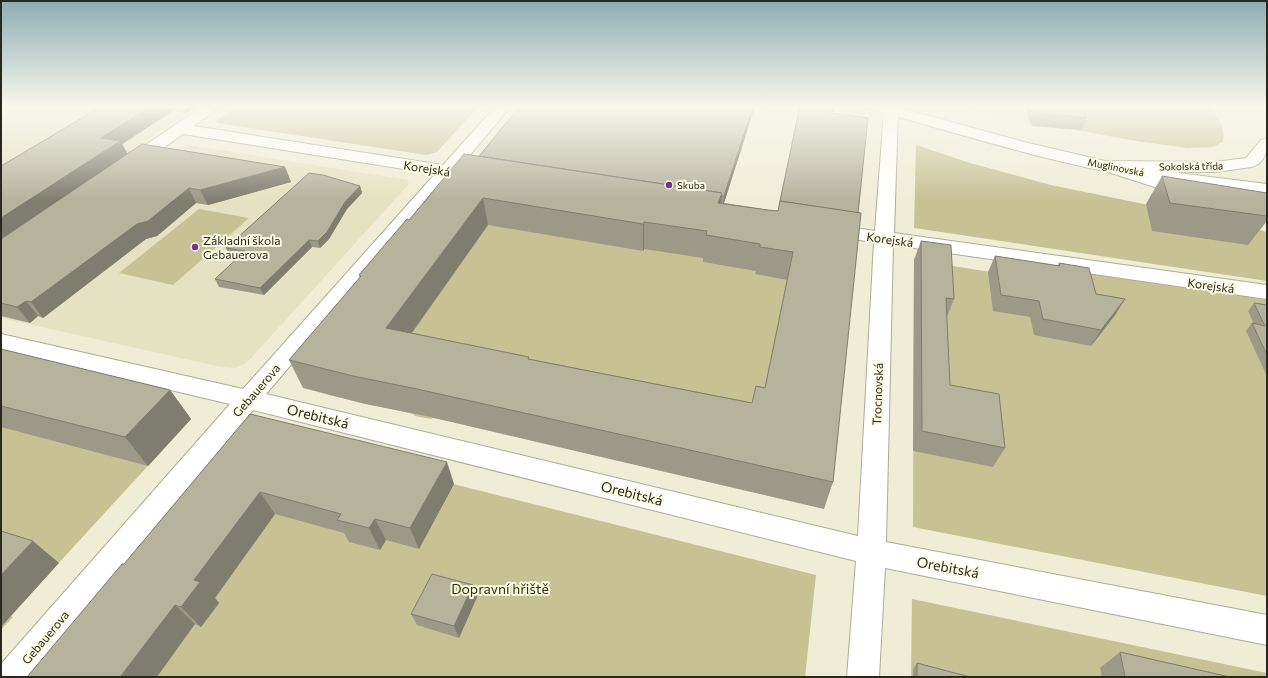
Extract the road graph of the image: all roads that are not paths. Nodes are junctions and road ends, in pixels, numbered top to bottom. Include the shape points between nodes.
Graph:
1 (167, 138) edge
2 (241, 138) edge
3 (477, 138) edge
4 (883, 138) edge
5 (990, 138) edge
6 (1267, 143) edge
7 (1105, 166) junction
8 (448, 171) junction
9 (117, 172) edge
10 (492, 178) edge
11 (1267, 189) edge
12 (1200, 197) edge
13 (809, 227) edge
14 (884, 238) junction
15 (1267, 292) edge
16 (1, 342) edge
17 (248, 399) junction
18 (871, 552) junction
19 (1267, 630) edge
20 (11, 677) edge
21 (863, 677) edge

1 - 9 street
2 - 8 street, Korejská
3 - 8 street, Gebauerova
4 - 14 street, Trocnovská
5 - 7 street, Muglinovská
6 - 7 street, Sokolská třída via 1251,162 1216,167
7 - 11 street, Muglinovská
7 - 12 street
8 - 10 street, Korejská
8 - 17 street, Gebauerova
13 - 14 street, Korejská
14 - 15 street, Korejská
14 - 18 street, Trocnovská
16 - 17 street, Orebitská
17 - 18 street, Orebitská
17 - 20 street, Gebauerova
18 - 19 street, Orebitská
18 - 21 street, Trocnovská

